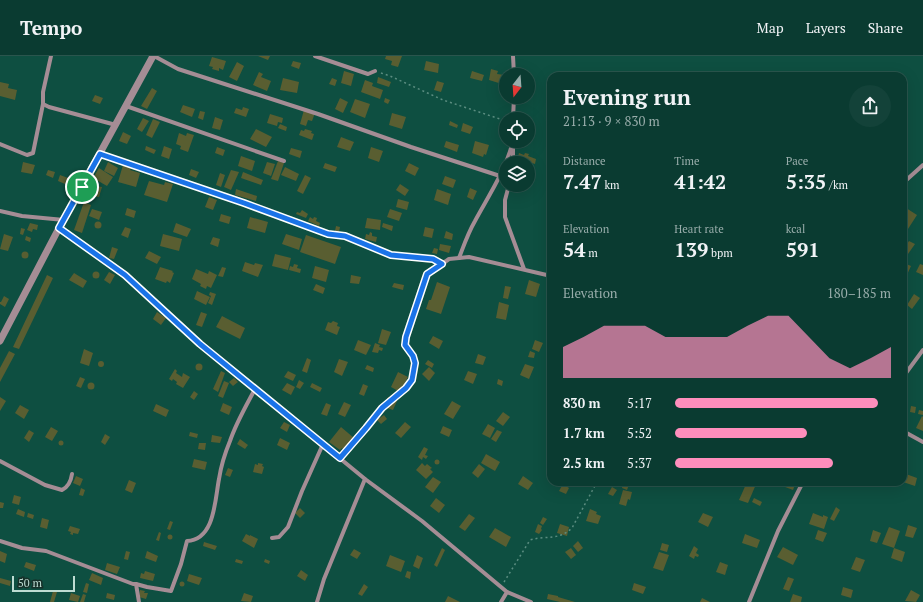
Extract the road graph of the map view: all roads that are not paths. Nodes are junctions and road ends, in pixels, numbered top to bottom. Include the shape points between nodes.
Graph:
1 (51, 56) edge
2 (153, 56) edge
3 (314, 56) edge
4 (513, 56) edge
5 (514, 68) edge
6 (375, 71) road end
7 (43, 104) junction
8 (126, 106) junction
9 (116, 125) junction
10 (0, 144) edge
11 (100, 154) junction
12 (284, 161) dead end
13 (923, 165) edge
14 (499, 176) edge
15 (499, 178) edge
16 (907, 179) edge
17 (507, 192) edge
18 (0, 211) edge
19 (64, 220) junction
20 (59, 228) junction
21 (459, 258) junction
22 (442, 264) junction
23 (524, 269) junction
24 (547, 275) edge
25 (0, 341) edge
26 (923, 350) edge
27 (907, 372) edge
28 (255, 389) junction
29 (907, 433) edge
30 (923, 442) edge
31 (323, 444) junction
32 (340, 458) junction
33 (0, 461) edge
34 (72, 474) dead end
35 (365, 479) junction
36 (801, 486) edge
37 (272, 538) dead end
38 (0, 541) edge
39 (136, 584) junction
40 (507, 592) junction
41 (138, 602) edge
42 (317, 602) edge
43 (502, 602) edge
44 (531, 602) edge
45 (749, 602) edge

1 - 7 street
2 - 8 street
2 - 14 street via 178,69
3 - 6 street via 368,74
4 - 5 street
7 - 9 street
7 - 10 street via 33,153 27,154
8 - 9 street
8 - 12 street
9 - 11 street
11 - 19 street
11 - 22 street via 328,234 345,236 391,255 433,259
13 - 16 street
15 - 21 street via 474,222
17 - 23 street via 505,217
18 - 19 street
19 - 20 street
20 - 25 street
20 - 28 street via 125,275 200,344
21 - 22 street via 450,259
21 - 23 street via 469,257
22 - 32 street via 427,274 406,337 405,345 415,363 412,380 382,408
23 - 24 street
26 - 27 street
28 - 31 street
28 - 39 street via 226,451 214,512 199,538 187,541 171,591
29 - 30 street
31 - 32 street
31 - 37 street via 288,527 279,537
32 - 35 street
33 - 34 street via 46,485 62,490 71,480
35 - 40 street via 422,521
35 - 42 street
36 - 45 street via 778,531
38 - 39 street via 22,548 46,551
39 - 41 street
40 - 43 street
40 - 44 street

